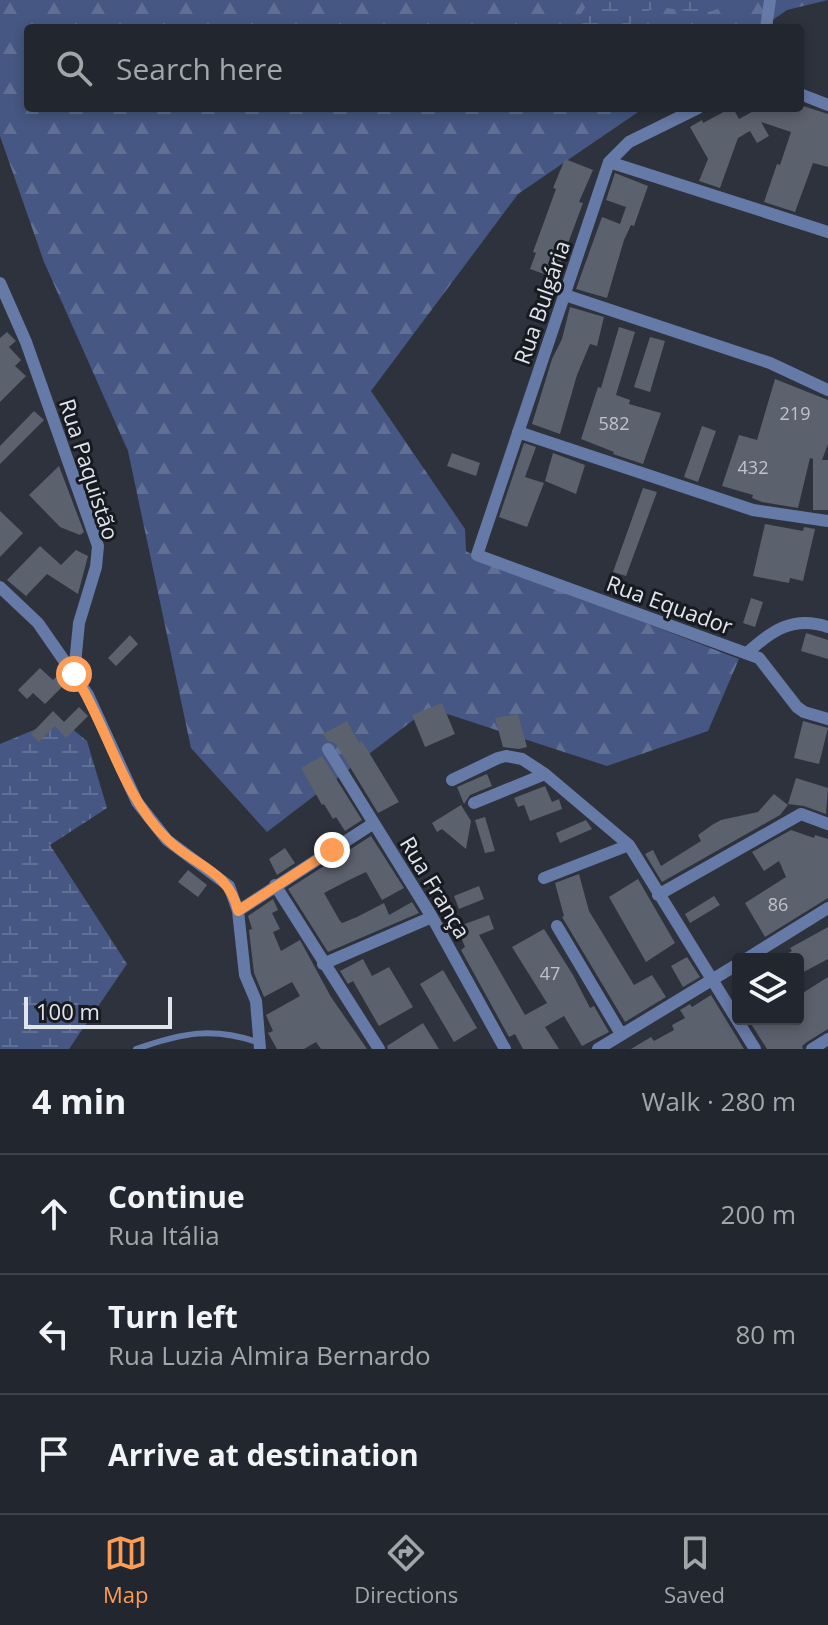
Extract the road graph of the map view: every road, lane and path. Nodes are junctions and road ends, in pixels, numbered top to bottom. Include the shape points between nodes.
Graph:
1 (770, 0) edge
2 (767, 24) edge
3 (804, 96) edge
4 (828, 105) edge
5 (690, 112) edge
6 (609, 162) junction
7 (828, 232) edge
8 (0, 283) edge
9 (565, 295) junction
10 (828, 390) edge
11 (518, 432) junction
12 (828, 521) edge
13 (477, 555) joint
14 (0, 587) edge
15 (828, 627) edge
16 (747, 653) junction
17 (74, 674) junction
18 (828, 719) edge
19 (328, 749) dead end
20 (545, 774) junction
21 (452, 780) dead end
22 (474, 803) dead end
23 (374, 823) junction
24 (828, 824) edge
25 (629, 845) junction
26 (544, 878) dead end
27 (275, 885) junction
28 (658, 895) junction
29 (828, 908) edge
30 (238, 911) junction
31 (432, 917) junction
32 (557, 926) dead end
33 (756, 953) edge
34 (323, 964) junction
35 (732, 968) edge
36 (711, 981) junction
37 (621, 1034) junction
38 (828, 1039) edge
39 (260, 1046) edge
40 (815, 1048) edge
41 (136, 1049) edge
42 (379, 1049) edge
43 (505, 1049) edge
44 (598, 1049) edge
45 (755, 1049) edge

1 - 2 street
3 - 4 street
5 - 6 street via 629,142
6 - 7 street
6 - 9 street, Rua Bulgária
8 - 17 street, Rua Paquistão via 98,546 79,623
9 - 10 street via 770,363
9 - 11 street, Rua Bulgária
11 - 12 street via 753,510
11 - 13 street, Rua Bulgária
13 - 16 street, Rua Equador
14 - 17 street via 38,623
15 - 16 street via 795,624 772,631
16 - 18 street, Rua Equador via 766,663 797,707
17 - 30 street via 137,802 167,840 229,886
19 - 23 street, Rua França
20 - 21 street via 506,756
20 - 22 street
20 - 25 street
23 - 27 street
23 - 31 street, Rua França
24 - 28 street via 801,814
25 - 26 street
25 - 28 street
27 - 30 street
27 - 34 street
28 - 36 street
29 - 33 street
30 - 39 street via 245,975 260,1019
31 - 34 street
31 - 43 street, Rua França
32 - 37 street
34 - 42 street
35 - 36 street
36 - 37 street
36 - 45 street
37 - 44 street
38 - 40 street
39 - 41 lane via 232,1033 177,1035

